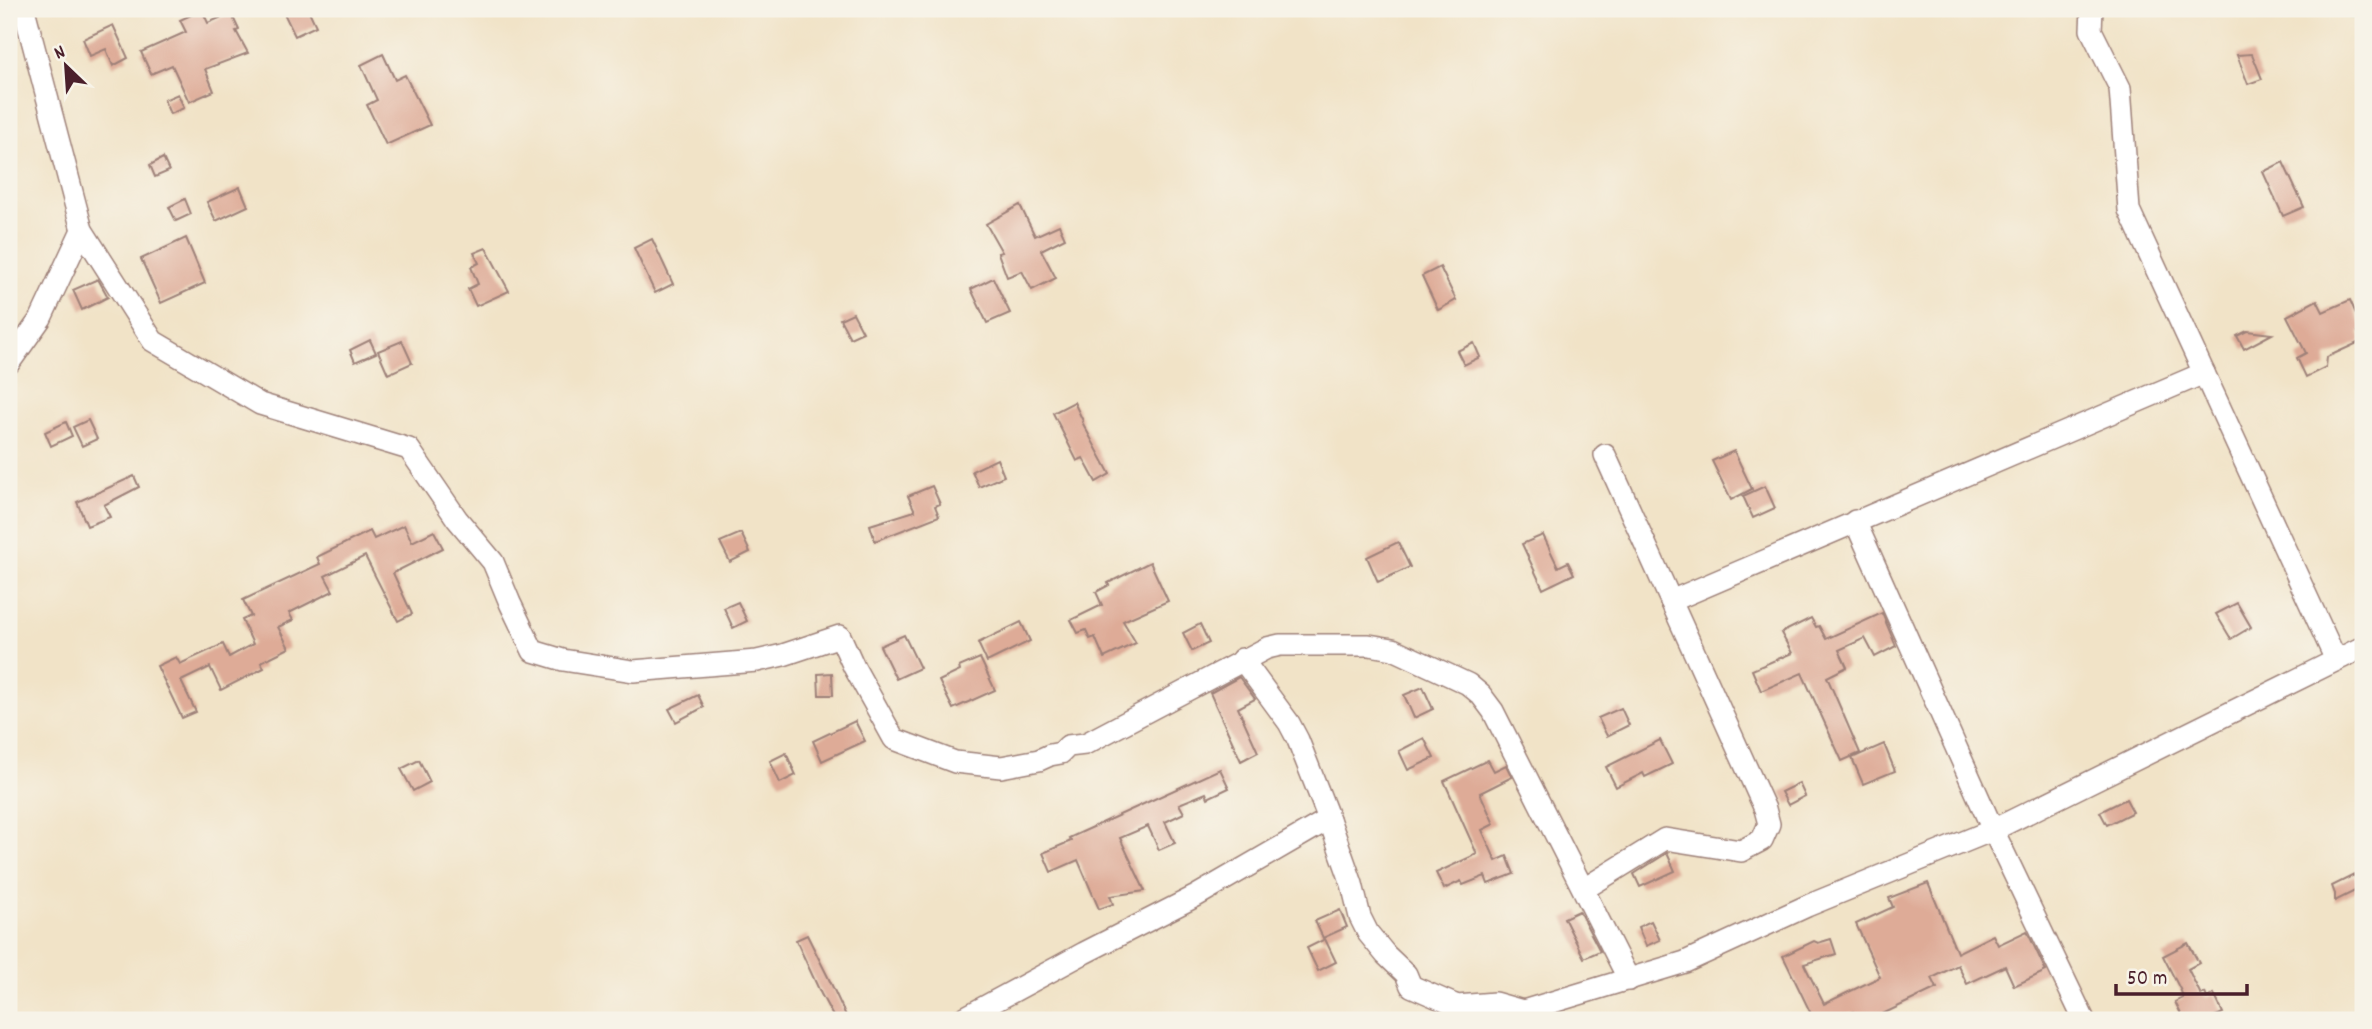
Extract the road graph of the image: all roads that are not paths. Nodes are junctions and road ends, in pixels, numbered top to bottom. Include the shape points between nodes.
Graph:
1 (2092, 9) edge
2 (23, 15) edge
3 (82, 230) junction
4 (9, 363) edge
5 (2204, 373) junction
6 (1605, 455) dead end
7 (1855, 521) junction
8 (1671, 601) junction
9 (2363, 647) edge
10 (1242, 659) junction
11 (2336, 660) junction
12 (1329, 819) junction
13 (1993, 830) junction
14 (1584, 889) junction
15 (1629, 980) junction
16 (1523, 1011) junction
17 (960, 1020) edge
18 (1503, 1020) edge
19 (2084, 1020) edge

1 - 5 street via 2091,30 2120,88 2129,210
2 - 3 street
3 - 4 street via 41,318
3 - 10 street via 153,341 260,404 409,449 493,562 533,651 634,671 757,661 840,636 894,739 955,762 1001,767 1085,744
5 - 7 street
5 - 11 street
6 - 8 street
7 - 8 street
7 - 13 street
8 - 14 street via 1769,824 1762,840 1741,851 1665,839
9 - 11 street
10 - 12 street via 1289,723
10 - 14 street via 1280,645 1369,645 1393,649 1468,684 1493,711
11 - 13 street
12 - 16 street via 1368,933 1406,974 1410,986 1457,1006 1494,1003
12 - 17 street via 1196,896
13 - 15 street via 1685,962
13 - 19 street
14 - 15 street
15 - 16 street
16 - 18 street

